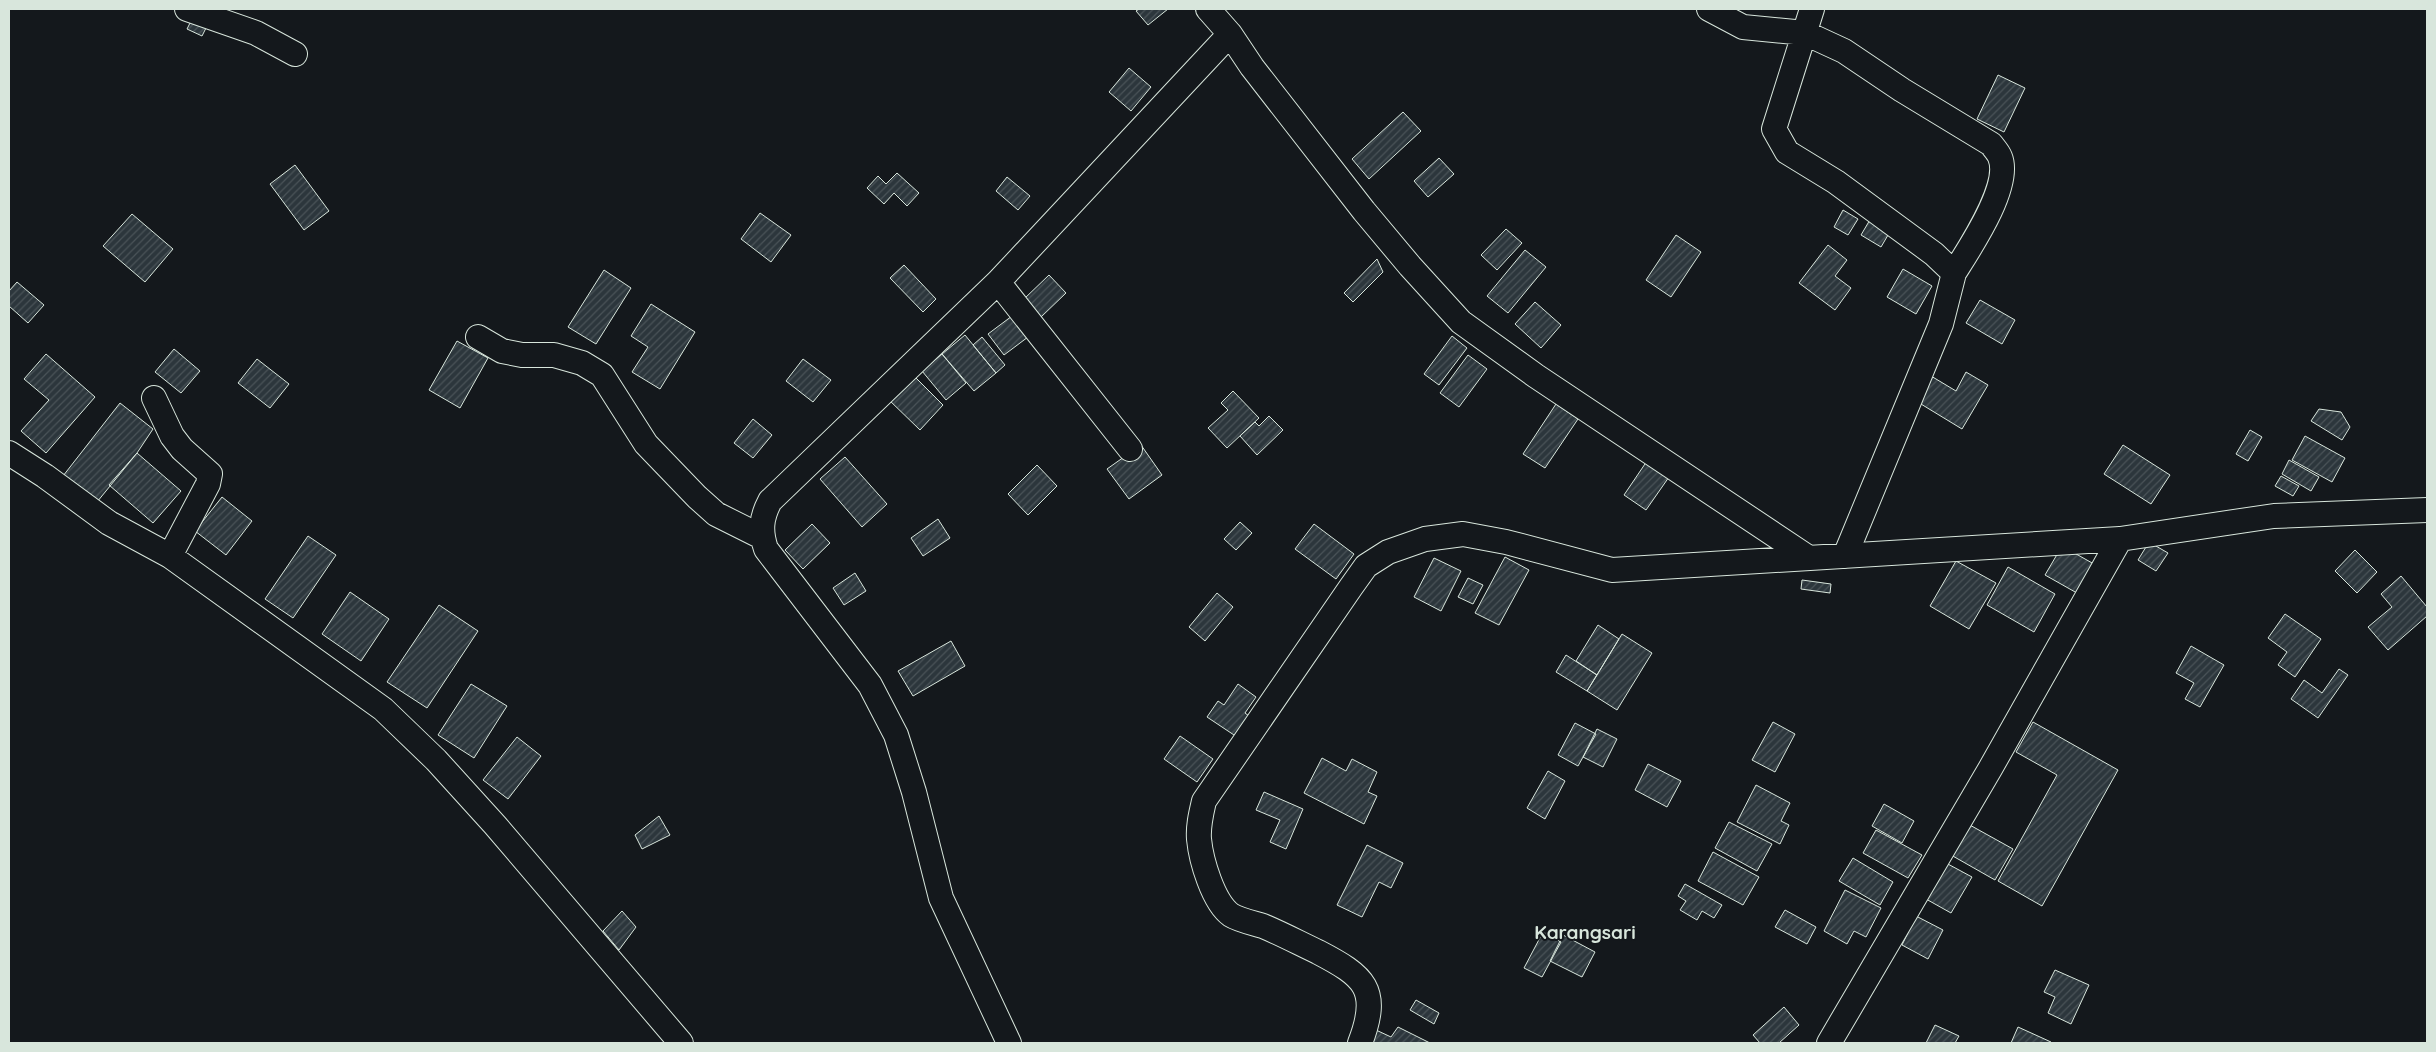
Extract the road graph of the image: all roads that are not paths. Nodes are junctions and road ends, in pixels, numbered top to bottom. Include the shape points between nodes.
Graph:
1 (187, 9) edge
2 (1208, 9) edge
3 (1709, 9) edge
4 (1812, 9) edge
5 (1805, 33) junction
6 (1230, 34) junction
7 (295, 54) dead end
8 (1954, 274) junction
9 (998, 282) junction
10 (478, 337) dead end
11 (154, 398) dead end
12 (1130, 449) dead end
13 (9, 453) edge
14 (2427, 510) edge
15 (762, 536) junction
16 (2120, 539) junction
17 (170, 556) junction
18 (1845, 556) junction
19 (1809, 558) junction
20 (681, 1043) edge
21 (1009, 1043) edge
22 (1360, 1043) edge
23 (1829, 1043) edge

1 - 7 street via 256,33
2 - 6 street
3 - 5 street via 1743,27
4 - 5 street
5 - 8 street via 1774,129 1787,152 1836,182 1934,254
5 - 8 street via 1844,51 1996,150 2002,167 1995,195
6 - 9 street
6 - 19 street via 1364,211 1461,322 1536,376
8 - 18 street via 1941,324
9 - 12 street
9 - 15 street via 770,501 761,522
10 - 15 street via 502,351 554,355 582,363 602,375 646,444 697,497 716,514
11 - 17 street via 172,436 210,474 208,484
13 - 17 street via 109,523
14 - 16 street via 2274,516
15 - 21 street via 766,549 870,685 896,735 942,898
16 - 18 street
16 - 23 street
17 - 20 street via 384,709 495,825
18 - 19 street
19 - 22 street via 1612,570 1463,534 1425,540 1388,552 1366,566 1204,802 1199,821 1202,858 1219,901 1231,915 1288,936 1340,963 1360,979 1368,994 1369,1012

